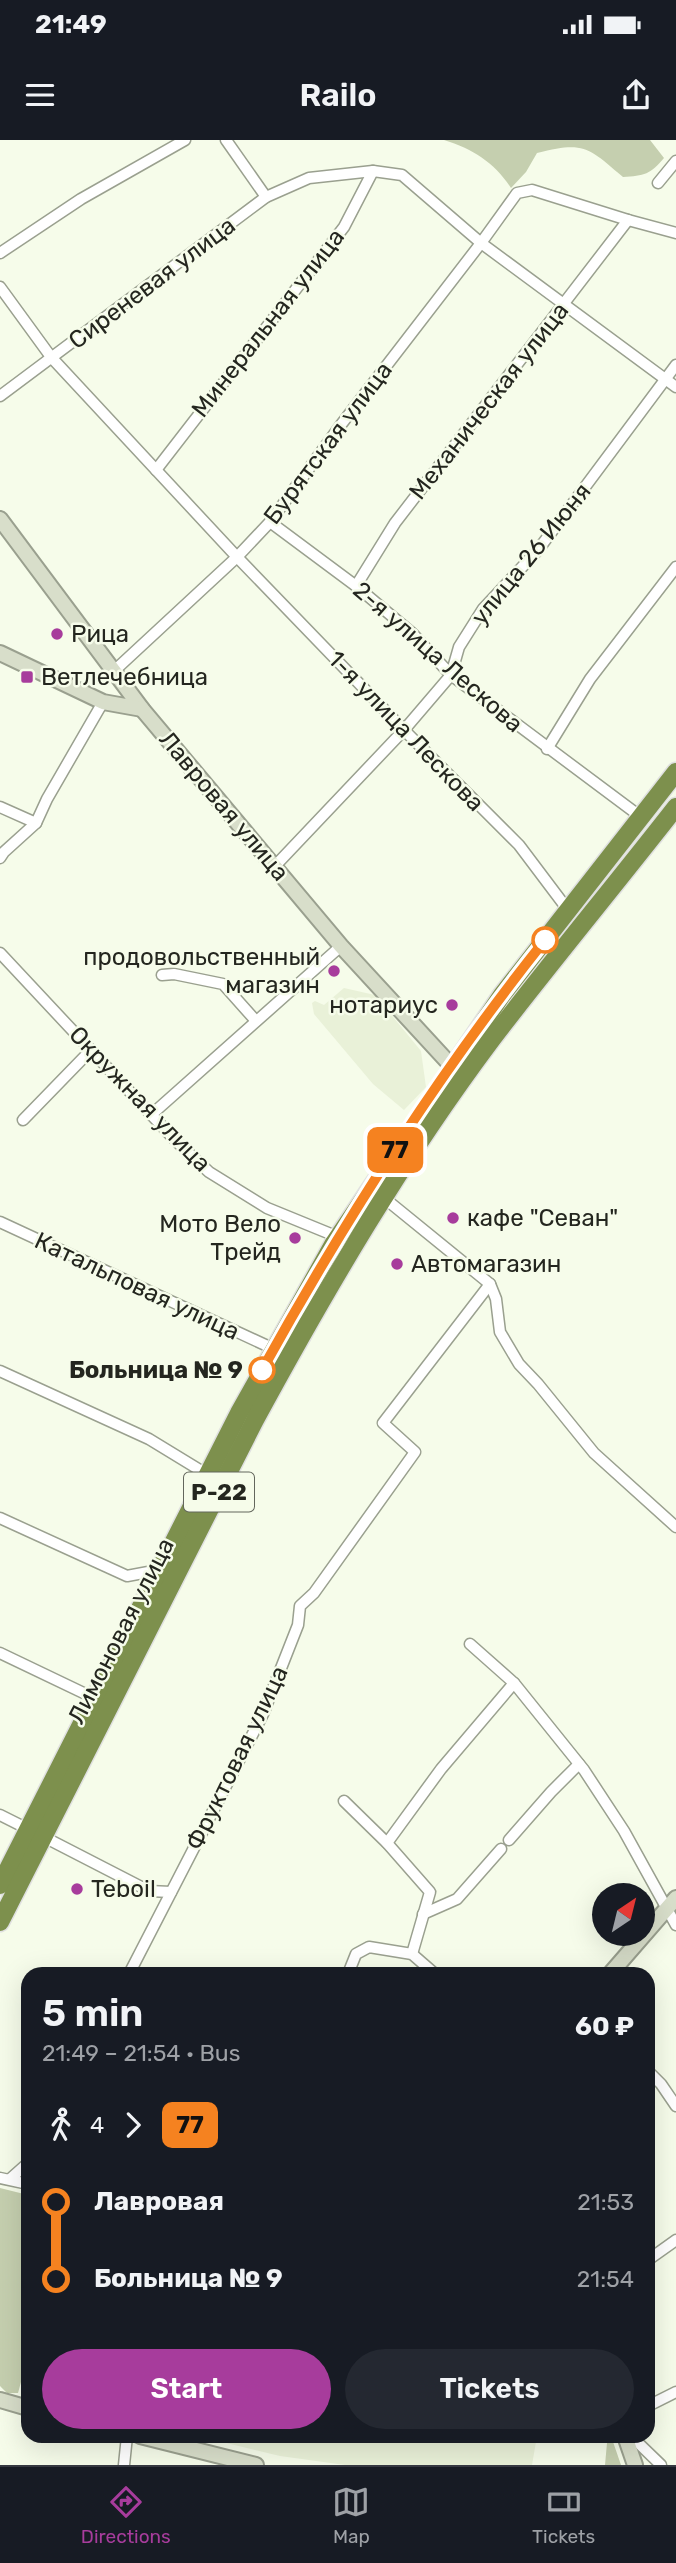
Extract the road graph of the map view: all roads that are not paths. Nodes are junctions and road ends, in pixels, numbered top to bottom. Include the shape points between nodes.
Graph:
1 (185, 140) edge
2 (226, 140) edge
3 (676, 161) edge
4 (373, 171) junction
5 (657, 183) dead end
6 (266, 197) junction
7 (628, 220) junction
8 (676, 233) edge
9 (481, 243) junction
10 (0, 253) edge
11 (0, 287) edge
12 (564, 303) junction
13 (51, 357) junction
14 (676, 365) edge
15 (665, 378) junction
16 (676, 387) edge
17 (0, 396) edge
18 (156, 470) junction
19 (0, 519) edge
20 (270, 522) junction
21 (237, 557) junction
22 (676, 567) edge
23 (356, 586) junction
24 (0, 653) edge
25 (114, 671) junction
26 (451, 675) junction
27 (103, 702) junction
28 (142, 709) junction
29 (404, 730) junction
30 (547, 749) junction
31 (676, 772) edge
32 (0, 807) edge
33 (676, 807) edge
34 (640, 817) junction
35 (36, 823) junction
36 (0, 858) edge
37 (275, 866) junction
38 (568, 910) junction
39 (341, 946) junction
40 (1, 957) edge
41 (162, 975) dead end
42 (256, 1021) junction
43 (91, 1050) junction
44 (458, 1073) junction
45 (151, 1115) junction
46 (23, 1119) dead end
47 (383, 1197) junction
48 (0, 1222) edge
49 (338, 1237) junction
50 (490, 1284) junction
51 (274, 1349) junction
52 (0, 1371) edge
53 (208, 1475) junction
54 (0, 1518) edge
55 (676, 1527) edge
56 (159, 1570) junction
57 (470, 1644) dead end
58 (0, 1653) edge
59 (514, 1683) junction
60 (94, 1698) junction
61 (579, 1764) junction
62 (344, 1801) dead end
63 (0, 1815) edge
64 (36, 1833) junction
65 (509, 1840) dead end
66 (387, 1843) junction
67 (501, 1849) dead end
68 (0, 1885) edge
69 (171, 1892) junction
70 (671, 1903) edge
71 (423, 1914) junction
72 (0, 1922) edge
73 (676, 1924) edge
74 (412, 1954) junction
75 (133, 1967) edge
76 (351, 1967) edge
77 (427, 1967) edge
78 (616, 1967) edge
79 (655, 2078) edge
80 (676, 2106) edge
81 (21, 2168) edge
82 (5, 2178) edge
83 (676, 2240) edge
84 (655, 2255) edge
85 (676, 2392) edge
86 (0, 2400) edge
87 (655, 2402) edge
88 (21, 2406) edge
89 (126, 2443) edge
90 (168, 2443) edge
91 (627, 2443) edge
92 (638, 2443) edge
93 (124, 2465) edge
94 (256, 2465) edge
95 (635, 2465) edge
96 (661, 2465) edge

1 - 10 street via 81,199
2 - 6 street
3 - 5 street
4 - 6 street, Сиреневая улица via 309,178
4 - 9 street, Сиреневая улица via 402,175
4 - 18 street, Минеральная улица via 344,227
6 - 13 street, Сиреневая улица
7 - 8 street
7 - 9 street, Бурятская улица via 532,190 517,193
7 - 12 street, Механическая улица
9 - 12 street, Сиреневая улица
9 - 20 street, Бурятская улица
11 - 13 street, 1-я улица Лескова
12 - 15 street, Сиреневая улица
12 - 23 street, Механическая улица via 395,523
13 - 17 street, Сиреневая улица
13 - 18 street, 1-я улица Лескова
14 - 15 street, улица 26 Июня
15 - 16 street, Сиреневая улица
15 - 26 street, улица 26 Июня via 538,551 483,609 459,647
18 - 21 street, 1-я улица Лескова
19 - 25 street, Лавровая улица
20 - 21 street, Бурятская улица
20 - 23 street, 2-я улица Лескова
21 - 25 street, Бурятская улица
21 - 29 street, 1-я улица Лескова
22 - 30 street via 590,678
23 - 26 street, 2-я улица Лескова via 412,633
24 - 27 street
25 - 28 street, Лавровая улица
26 - 29 street, улица 26 Июня
26 - 30 street, 2-я улица Лескова
27 - 28 street
27 - 35 street
28 - 37 street, Лавровая улица
29 - 37 street, улица 26 Июня
29 - 38 street, 1-я улица Лескова via 519,845
30 - 34 street, 2-я улица Лескова
31 - 34 highway, Р-22
32 - 35 street
33 - 44 highway, Р-22 via 508,1019
34 - 38 highway, Р-22
35 - 36 street
37 - 39 street, Лавровая улица
38 - 44 highway, Р-22 via 502,995
39 - 42 street
39 - 44 street, Лавровая улица
40 - 43 street, Окружная улица
41 - 42 street via 223,984
42 - 45 street
43 - 45 street, Окружная улица
43 - 46 street
44 - 47 highway, Лимоновая улица / Р-22
44 - 49 highway, Лимоновая улица / Р-22
45 - 49 street, Окружная улица via 209,1172 267,1208
47 - 50 street
47 - 64 highway, Лимоновая улица / Р-22 via 295,1345
48 - 51 street, Катальповая улица
49 - 51 highway, Лимоновая улица / Р-22
50 - 55 street via 500,1332 519,1364 594,1453
50 - 69 street, Фруктовая улица via 383,1423 415,1452 300,1606 298,1625 262,1714
51 - 53 highway, Лимоновая улица / Р-22
52 - 53 street via 149,1439
53 - 56 highway, Лимоновая улица / Р-22
54 - 56 street via 127,1576
56 - 60 highway, Лимоновая улица / Р-22
57 - 59 street
58 - 60 street
59 - 61 street
59 - 66 street via 441,1769
60 - 64 highway, Лимоновая улица / Р-22
61 - 65 street
61 - 70 street
62 - 66 street
63 - 64 street
64 - 68 highway, Лимоновая улица / Р-22
64 - 69 street via 149,1891
64 - 72 highway, Лимоновая улица / Р-22
66 - 71 street via 430,1892
67 - 71 street via 457,1899
69 - 75 street, Фруктовая улица
70 - 73 street
70 - 78 street
71 - 74 street
74 - 76 street via 364,1948
74 - 77 street
79 - 80 street
81 - 82 street
83 - 84 street
85 - 87 street
86 - 88 street
89 - 93 street
90 - 94 street
91 - 95 street
92 - 96 street

